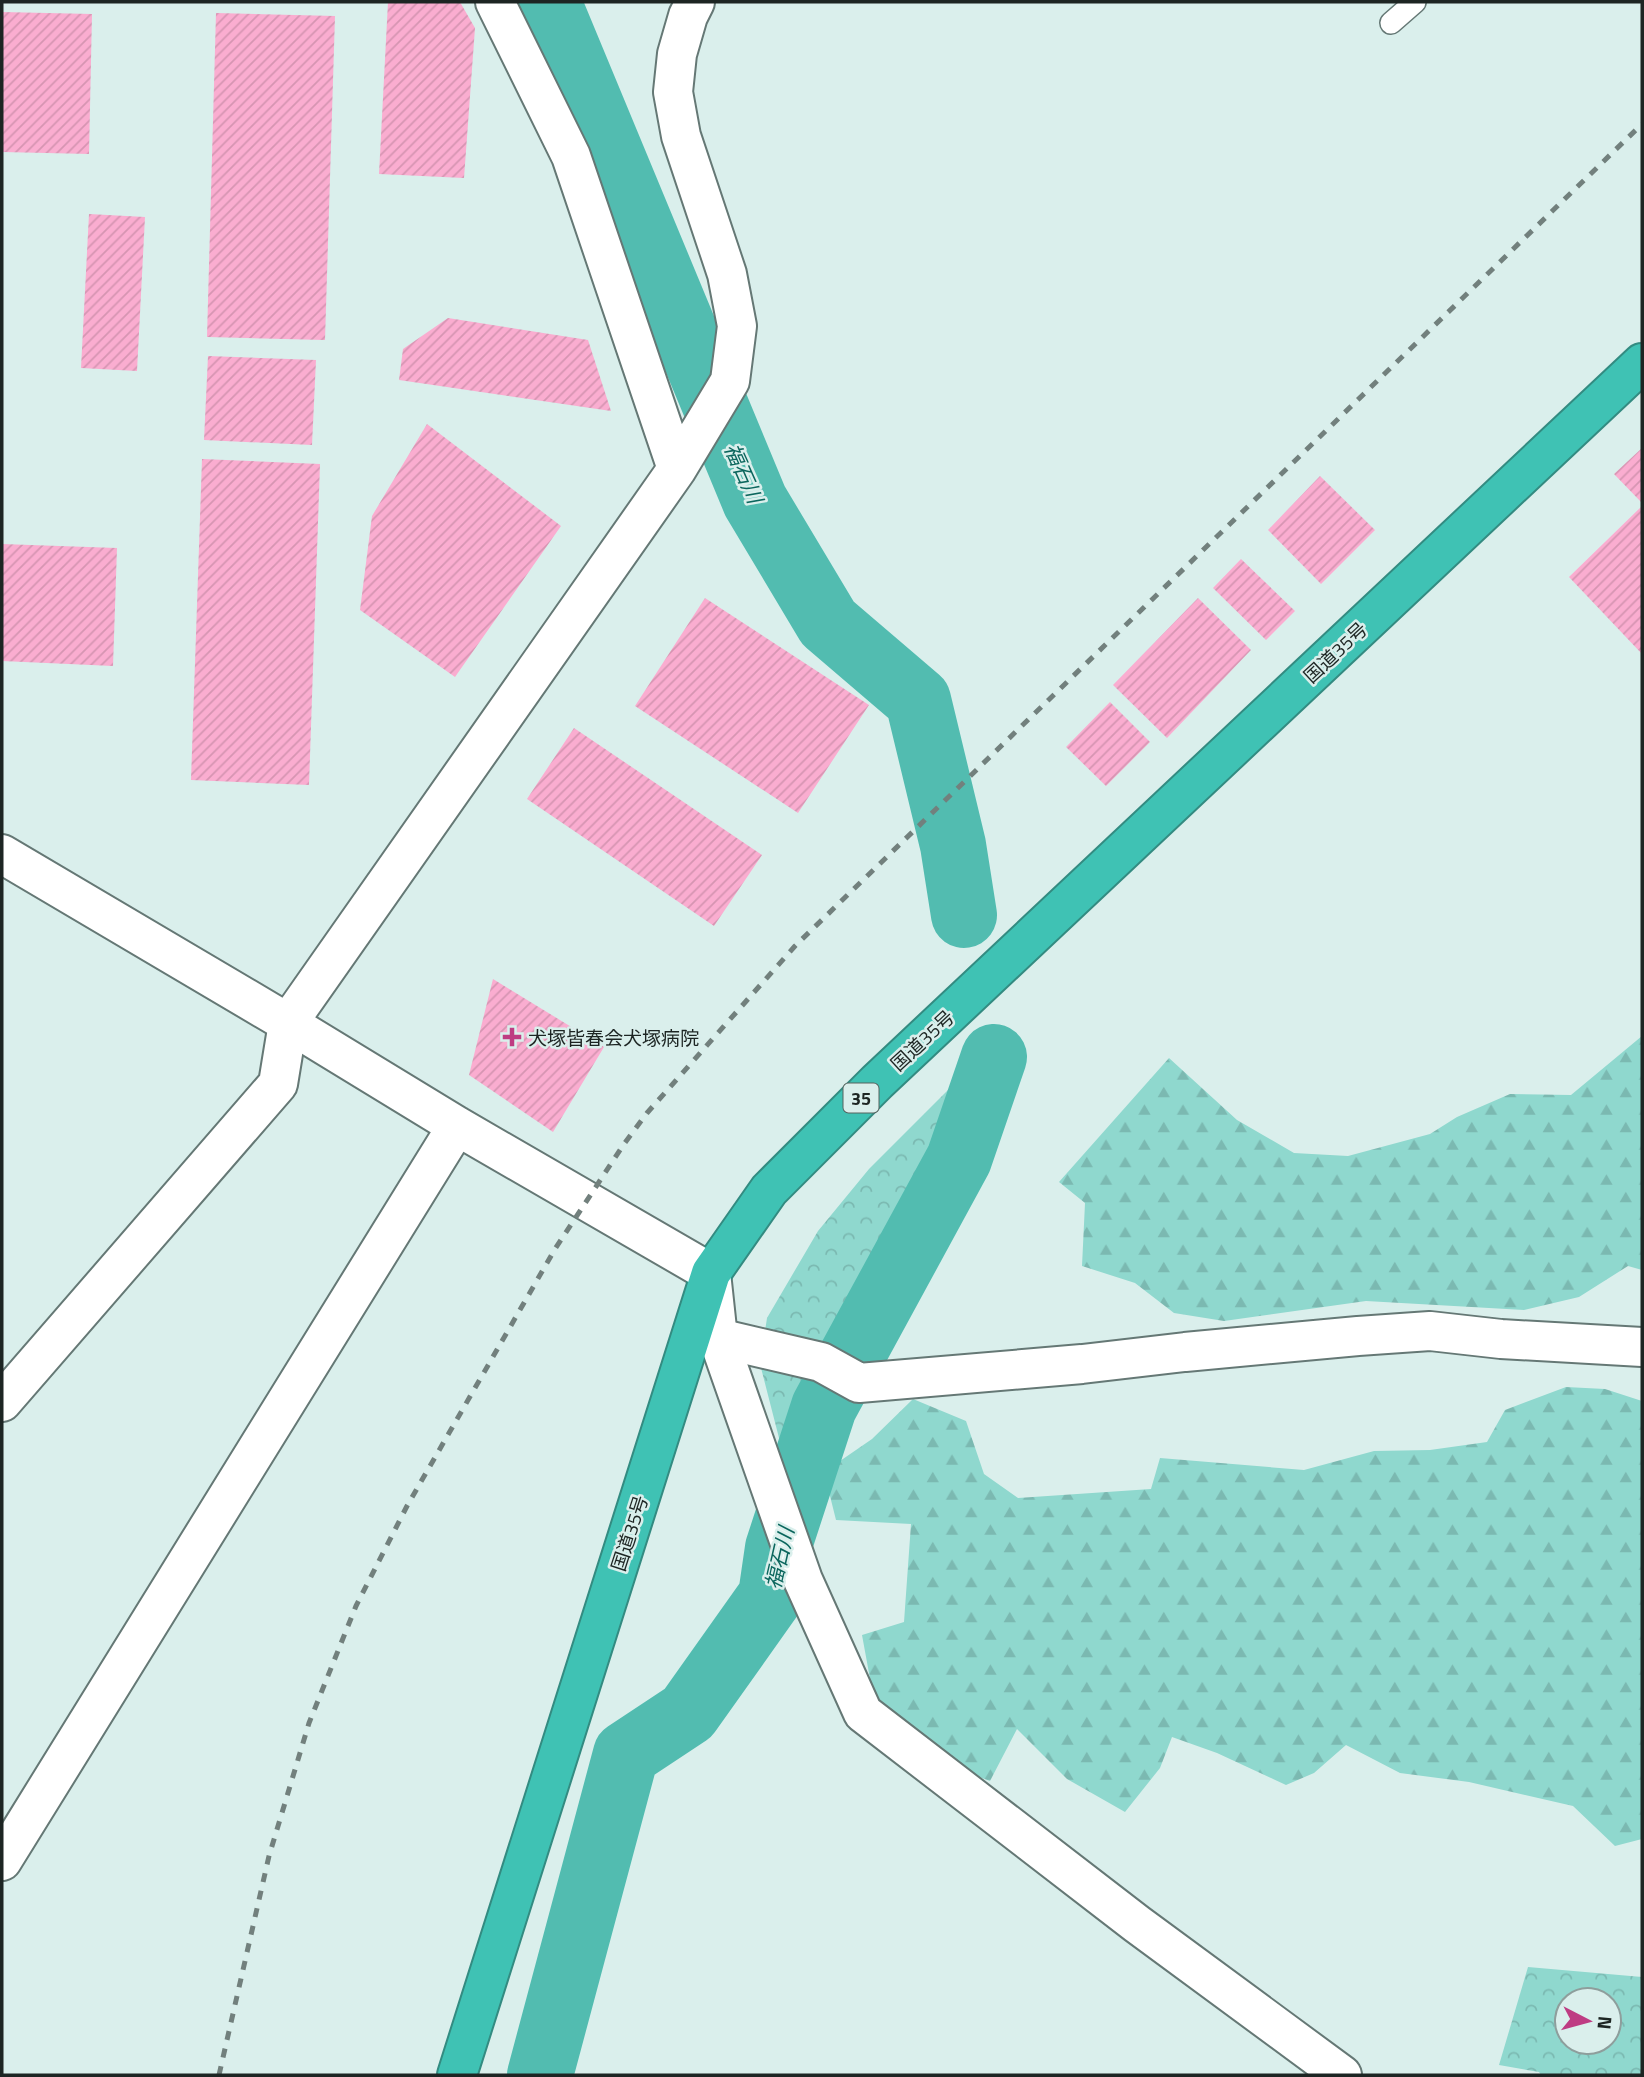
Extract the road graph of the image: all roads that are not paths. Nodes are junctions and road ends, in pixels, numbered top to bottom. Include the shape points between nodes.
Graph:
1 (495, 2) edge
2 (695, 2) edge
3 (1415, 2) edge
4 (1391, 23) dead end
5 (1642, 363) edge
6 (678, 467) junction
7 (2, 854) edge
8 (288, 1023) junction
9 (457, 1126) junction
10 (711, 1273) junction
11 (718, 1338) junction
12 (1642, 1347) edge
13 (2, 1402) edge
14 (2, 1861) edge
15 (457, 2075) edge
16 (1342, 2075) edge

1 - 6 street via 571,156
2 - 6 street via 677,54 673,92 681,136 727,274 737,326 730,381
3 - 4 lane
5 - 10 highway, 国道35号 / 35 via 877,1083 769,1190
6 - 8 street
7 - 8 street
8 - 9 street
8 - 13 street via 278,1084
9 - 10 street
9 - 14 street
10 - 11 street
10 - 15 highway, 国道35号 / 35
11 - 12 street via 821,1362 859,1383 1430,1331
11 - 16 street via 803,1580 863,1713

